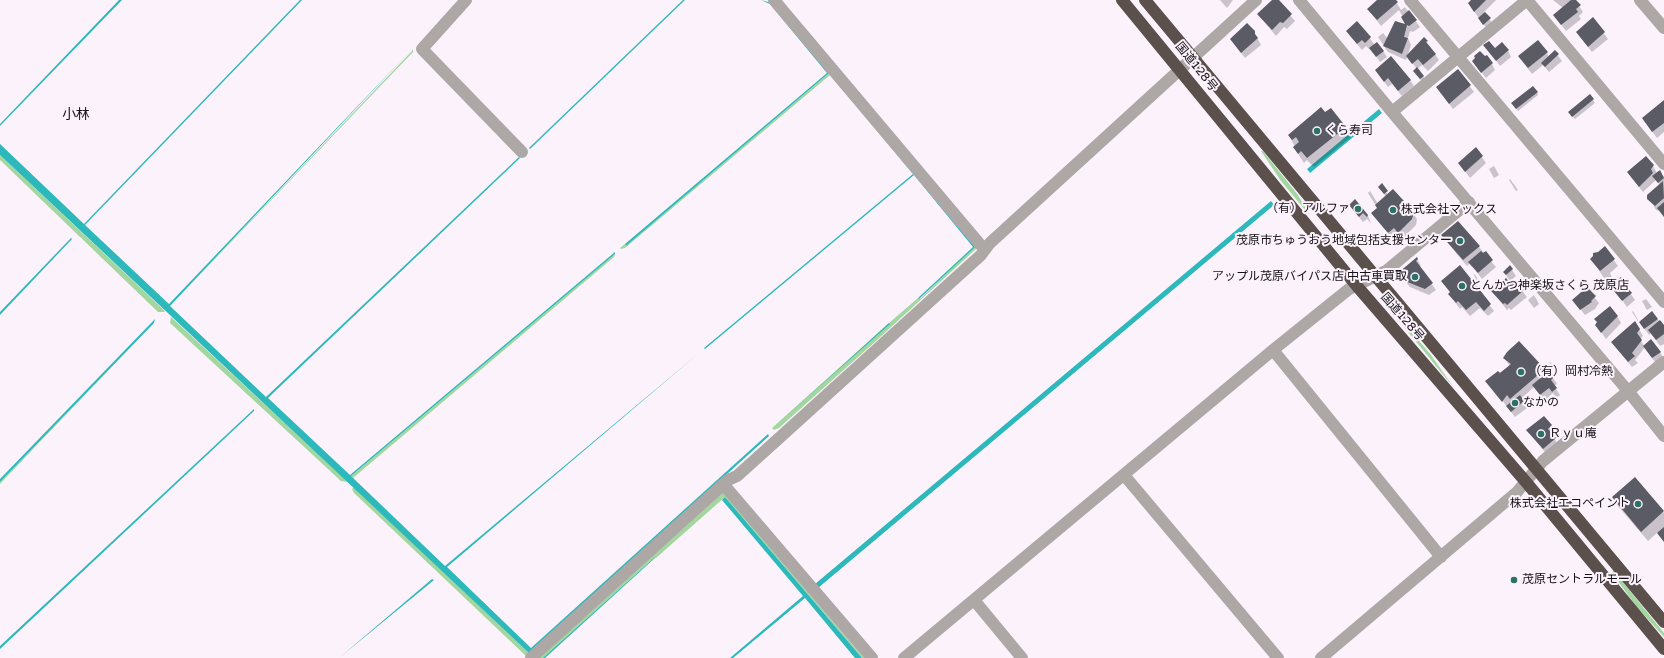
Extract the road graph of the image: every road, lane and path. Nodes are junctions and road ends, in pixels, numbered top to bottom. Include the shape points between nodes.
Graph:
1 (466, 0) edge
2 (774, 0) edge
3 (1122, 0) edge
4 (1145, 0) edge
5 (1256, 0) edge
6 (1299, 0) edge
7 (1410, 0) edge
8 (1527, 0) edge
9 (1640, 0) edge
10 (1664, 28) edge
11 (1458, 57) junction
12 (1193, 58) junction
13 (1180, 70) junction
14 (1392, 112) junction
15 (522, 152) dead end
16 (1664, 164) edge
17 (1469, 202) junction
18 (984, 249) junction
19 (1375, 277) junction
20 (1356, 285) junction
21 (1664, 302) edge
22 (1273, 350) junction
23 (1664, 362) edge
24 (1628, 391) junction
25 (1664, 436) edge
26 (1536, 468) junction
27 (1124, 475) junction
28 (1526, 482) junction
29 (724, 485) junction
30 (1441, 557) junction
31 (974, 600) junction
32 (1664, 622) edge
33 (1664, 649) edge
34 (531, 658) edge
35 (872, 658) edge
36 (904, 658) edge
37 (1022, 658) edge
38 (1278, 658) edge
39 (1320, 658) edge

1 - 15 street via 422,49
2 - 18 street
3 - 13 highway, 国道128号
4 - 12 highway, 国道128号
5 - 12 street
6 - 14 street
7 - 11 street
8 - 11 street
8 - 16 street
9 - 10 street
11 - 14 street
11 - 21 street
12 - 13 street
12 - 19 highway, 国道128号
13 - 18 street
13 - 20 highway, 国道128号
14 - 17 street
17 - 19 street via 1386,271
17 - 24 street
18 - 29 street
19 - 20 street
19 - 26 highway, 国道128号
20 - 22 street
20 - 28 highway, 国道128号
22 - 27 street
22 - 30 street
23 - 24 street
24 - 25 street
24 - 26 street
26 - 28 street
26 - 32 highway, 国道128号
27 - 31 street
27 - 38 street
28 - 30 street
28 - 33 highway, 国道128号
29 - 34 street
29 - 35 street
30 - 39 street
31 - 36 street
31 - 37 street

